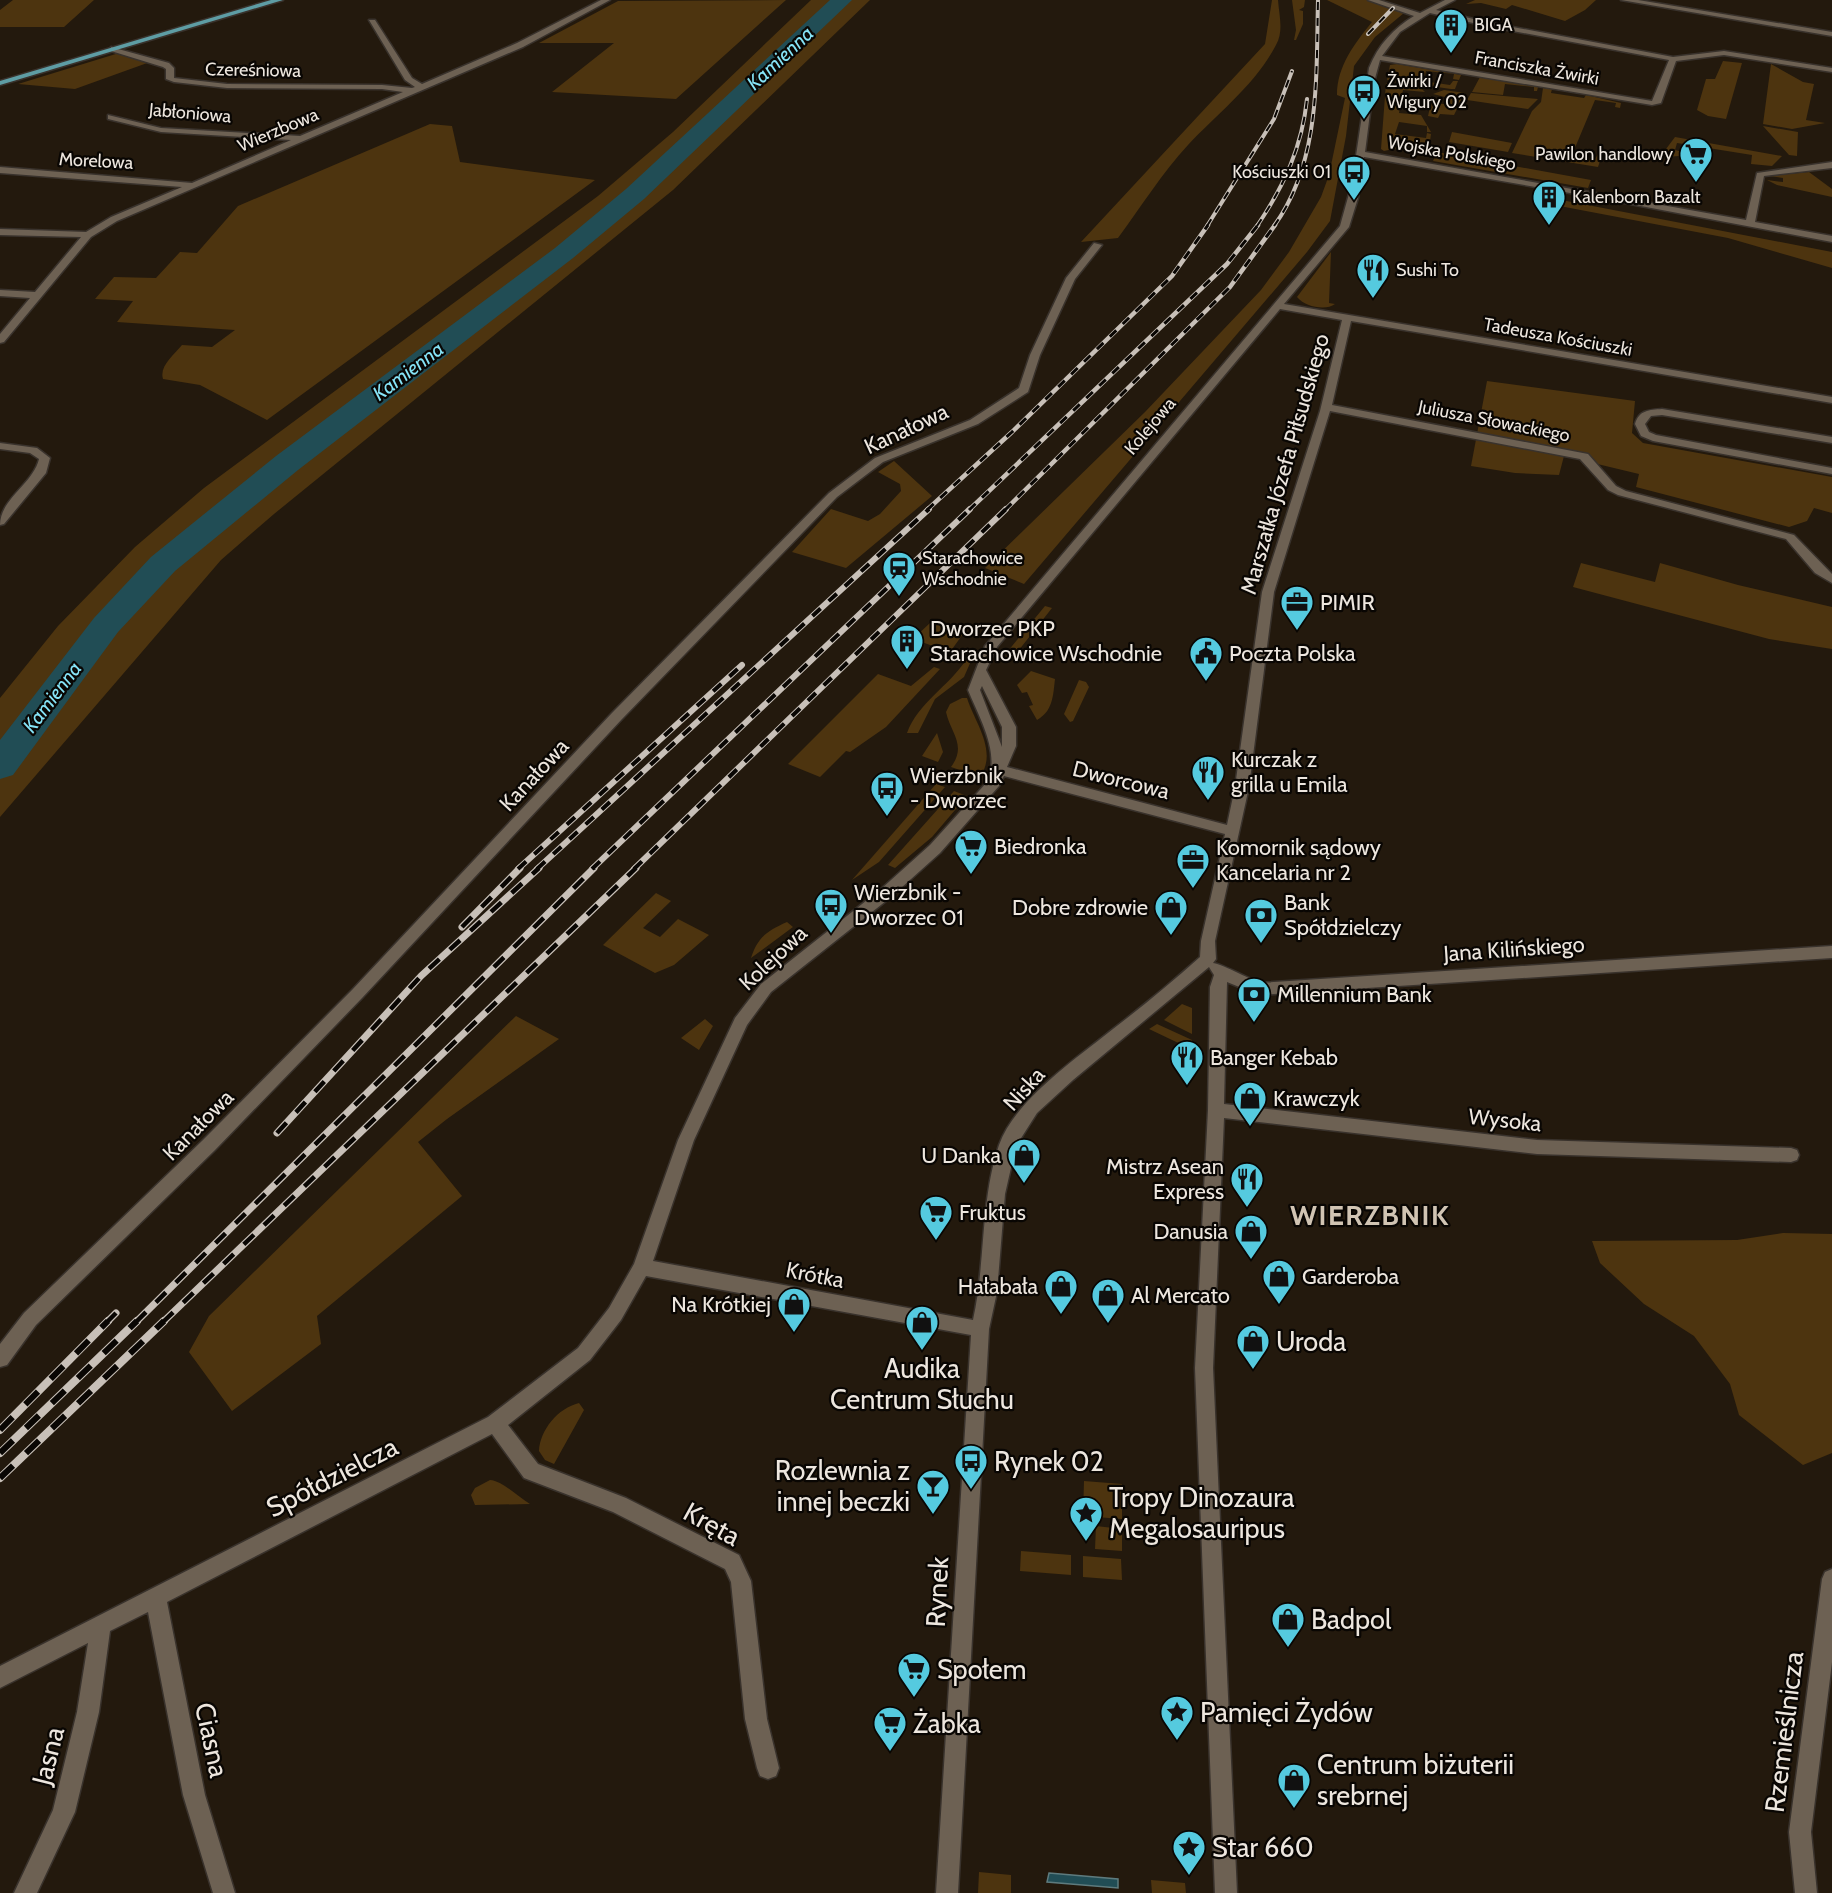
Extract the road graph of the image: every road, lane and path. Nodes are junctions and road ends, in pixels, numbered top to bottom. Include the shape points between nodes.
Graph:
1 (279, 0) edge
2 (606, 0) edge
3 (1372, 0) edge
4 (1451, 0) edge
5 (1625, 0) edge
6 (1424, 13) junction
7 (372, 22) dead end
8 (1832, 34) edge
9 (114, 49) junction
10 (1377, 57) junction
11 (1673, 59) junction
12 (1832, 70) edge
13 (0, 84) edge
14 (414, 90) junction
15 (111, 117) dead end
16 (303, 138) junction
17 (1360, 154) junction
18 (1832, 165) edge
19 (0, 170) edge
20 (190, 185) junction
21 (1750, 222) junction
22 (0, 232) edge
23 (88, 235) junction
24 (1832, 239) edge
25 (1097, 244) dead end
26 (0, 293) edge
27 (37, 295) junction
28 (1278, 306) junction
29 (1347, 318) junction
30 (0, 340) edge
31 (1832, 400) edge
32 (1325, 407) junction
33 (1832, 440) edge
34 (0, 446) edge
35 (1832, 471) edge
36 (0, 522) edge
37 (1832, 579) edge
38 (980, 670) junction
39 (1000, 770) junction
40 (1232, 831) junction
41 (1832, 952) edge
42 (1208, 959) junction
43 (1222, 974) junction
44 (1216, 1110) junction
45 (1791, 1155) dead end
46 (642, 1267) junction
47 (980, 1329) junction
48 (0, 1359) edge
49 (495, 1423) junction
50 (1832, 1579) edge
51 (156, 1596) junction
52 (101, 1625) junction
53 (0, 1677) edge
54 (768, 1768) dead end
55 (25, 1893) edge
56 (224, 1893) edge
57 (947, 1893) edge
58 (1226, 1893) edge
59 (1806, 1893) edge

1 - 9 main road
2 - 14 street, Wierzbowa via 520,45
3 - 6 street
4 - 6 street
5 - 8 street
6 - 10 street via 1394,34
6 - 11 street
7 - 14 street
9 - 13 main road
9 - 14 street, Czereśniowa via 166,65 170,68 170,79 183,82
10 - 11 street, Franciszka Żwirki via 1655,103
10 - 17 street via 1368,80
11 - 12 street via 1724,53
14 - 16 street, Wierzbowa
15 - 16 street, Jabłoniowa via 161,130
16 - 20 street, Wierzbowa
17 - 21 street, Wojska Polskiego
17 - 28 street, Kolejowa via 1352,209 1344,227
18 - 21 street via 1760,175
19 - 20 street, Morelowa
20 - 23 street, Wierzbowa
21 - 24 street, Wojska Polskiego
22 - 23 street
23 - 27 street, Wierzbowa
25 - 48 street, Kanałowa via 1071,278 1035,355 1024,390 974,422 879,460 833,495 209,1145 30,1319
26 - 27 street
27 - 30 street, Wierzbowa
28 - 29 street, Tadeusza Kościuszki
28 - 38 street, Kolejowa via 1032,594 991,646
29 - 31 street, Tadeusza Kościuszki
29 - 32 street, Marszałka Józefa Piłsudskiego
32 - 37 street, Juliusza Słowackiego via 1579,454 1588,458 1609,484 1622,493 1790,537 1820,573
32 - 40 street, Marszałka Józefa Piłsudskiego via 1268,592 1242,788
33 - 35 street via 1662,412 1642,417 1641,428 1653,438
34 - 36 street via 33,450 45,458 42,471
38 - 39 street, Kolejowa via 974,690 994,739
38 - 39 street, Kolejowa via 1009,727 1009,746
39 - 40 street, Dworcowa
39 - 46 street, Kolejowa via 987,793 935,849 766,988 741,1022 686,1140
40 - 42 street, Marszałka Józefa Piłsudskiego via 1208,941
41 - 43 street, Jana Kilińskiego via 1259,989
42 - 43 street, Jana Kilińskiego
42 - 47 street, Niska via 1046,1095 1032,1108 1008,1144 996,1194
43 - 44 street via 1218,987
44 - 45 street, Wysoka via 1537,1147
44 - 58 street via 1204,1368
46 - 47 street, Krótka
46 - 49 street, Spółdzielcza via 615,1314 584,1354
47 - 57 street, Rynek
49 - 51 street, Spółdzielcza
49 - 54 street, Kręta via 531,1471 619,1505 732,1562 741,1581 756,1719
50 - 59 street, Rzemieślnicza via 1800,1832
51 - 52 street, Spółdzielcza
51 - 56 street, Ciasna via 194,1795
52 - 53 street, Spółdzielcza
52 - 55 street, Jasna via 88,1712 64,1812

